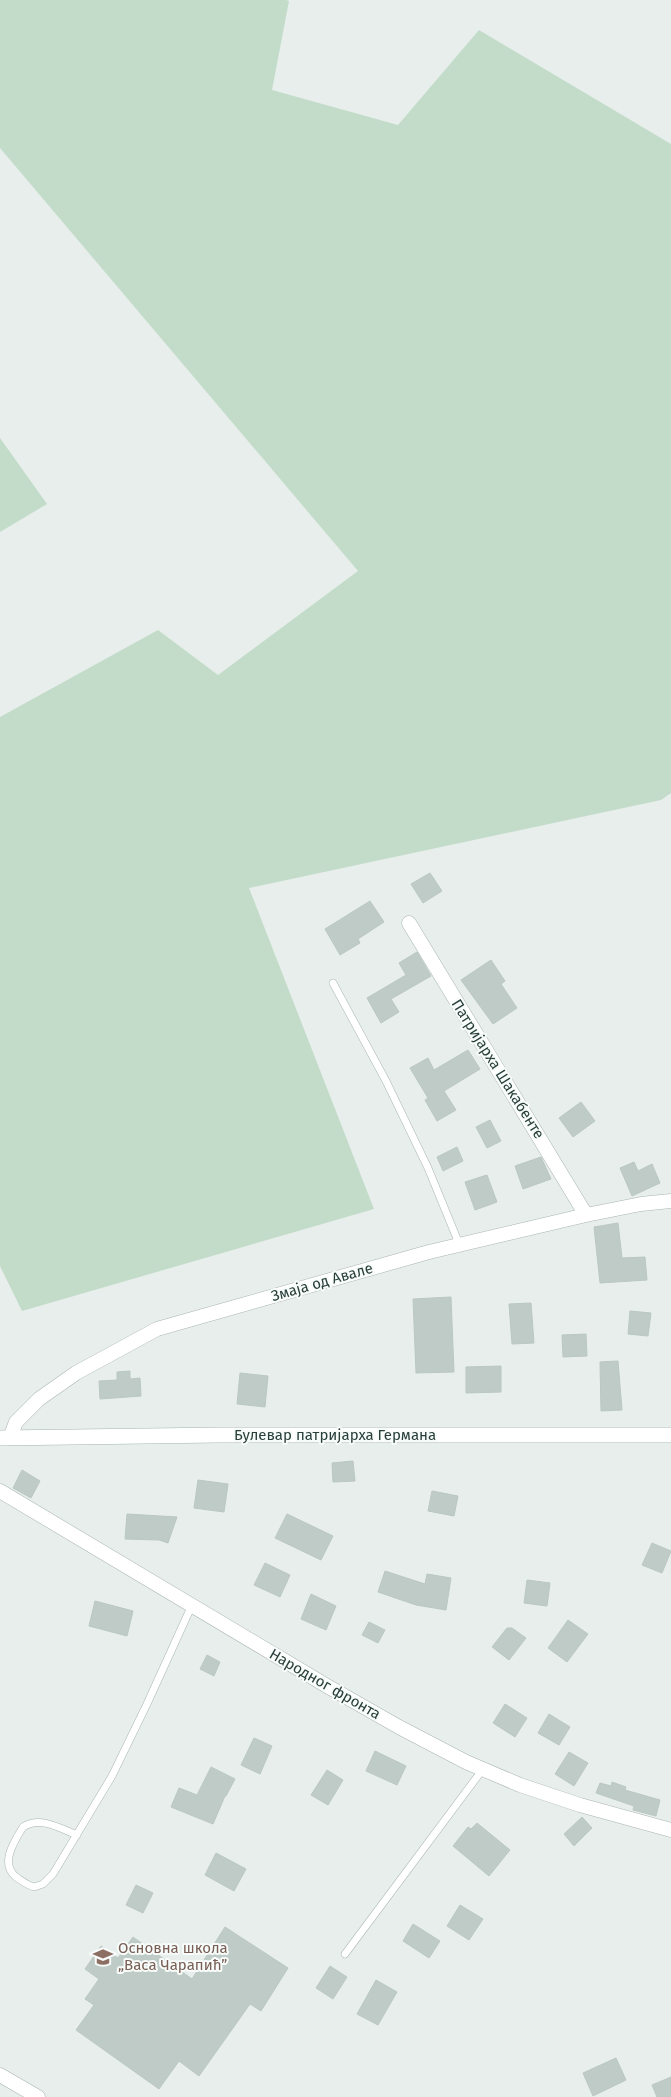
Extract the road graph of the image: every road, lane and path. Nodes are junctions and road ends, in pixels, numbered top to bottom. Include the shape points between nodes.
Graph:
1 (409, 923) dead end
2 (334, 983) dead end
3 (671, 1201) edge
4 (586, 1215) junction
5 (460, 1246) junction
6 (671, 1434) edge
7 (5, 1438) edge
8 (0, 1491) edge
9 (192, 1605) junction
10 (483, 1769) junction
11 (671, 1830) edge
12 (77, 1835) junction
13 (345, 1954) dead end
14 (0, 2076) edge
15 (38, 2097) edge

1 - 4 street, Патријарха Шакабенте
2 - 5 lane via 428,1168
3 - 4 street, Змаја од Авале
4 - 5 street, Змаја од Авале
5 - 7 street, Змаја од Авале via 157,1329 76,1373 40,1399
6 - 7 main road, Булевар патријарха Германа
8 - 9 street, Народног фронта
9 - 10 street, Народног фронта via 399,1727
9 - 12 lane via 125,1751
10 - 11 street, Народног фронта via 520,1786
10 - 13 lane
12 - 12 lane via 43,1884 29,1885 7,1869 5,1854 27,1824 44,1823
14 - 15 street

